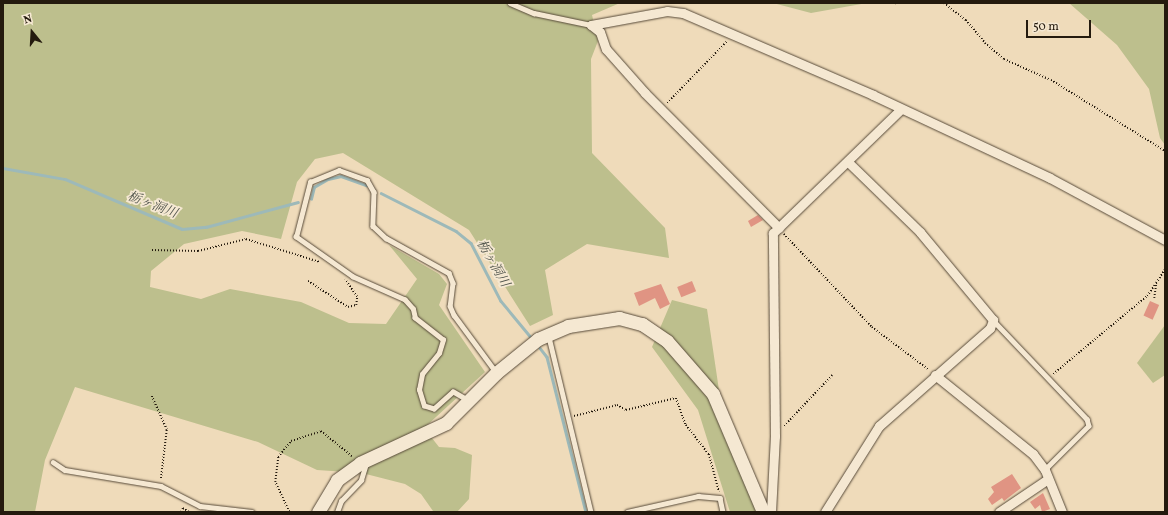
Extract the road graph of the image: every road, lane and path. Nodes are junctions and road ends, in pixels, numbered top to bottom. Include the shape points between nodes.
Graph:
1 (510, 3) edge
2 (944, 3) edge
3 (591, 25) junction
4 (731, 37) junction
5 (662, 109) junction
6 (900, 110) junction
7 (1165, 151) edge
8 (848, 162) junction
9 (779, 228) junction
10 (1165, 240) edge
11 (152, 250) dead end
12 (324, 264) dead end
13 (1165, 269) edge
14 (341, 276) dead end
15 (308, 281) dead end
16 (1156, 283) junction
17 (1154, 298) dead end
18 (992, 320) junction
19 (548, 334) junction
20 (496, 373) junction
21 (832, 375) dead end
22 (936, 375) junction
23 (1048, 378) junction
24 (152, 396) dead end
25 (469, 401) junction
26 (568, 418) junction
27 (775, 436) junction
28 (53, 462) dead end
29 (363, 462) junction
30 (1045, 470) junction
31 (1048, 479) junction
32 (161, 486) junction
33 (720, 498) junction
34 (181, 512) edge
35 (189, 512) edge
36 (252, 512) edge
37 (289, 512) edge
38 (318, 512) edge
39 (337, 512) edge
40 (591, 512) edge
41 (627, 512) edge
42 (723, 512) edge
43 (763, 512) edge
44 (771, 512) edge
45 (825, 512) edge
46 (999, 512) edge
47 (1062, 512) edge

1 - 3 lane via 534,13
2 - 7 path via 966,20 985,43 1004,59 1051,80
3 - 4 street via 667,10 683,13
3 - 5 street via 600,32 606,49
4 - 5 path
4 - 6 street via 874,95
5 - 9 street
6 - 8 street
6 - 10 street via 1050,178
8 - 9 street
8 - 18 street via 920,232
9 - 22 path via 872,327
9 - 27 street via 773,233
11 - 12 path via 198,251 246,239
13 - 16 path
14 - 15 path via 357,297 356,305 348,307
16 - 17 path
16 - 23 path via 1146,296
18 - 22 street via 990,328
18 - 23 lane
19 - 20 street via 522,350
19 - 26 lane
19 - 43 street via 568,326 619,318 642,324 668,341 713,394
20 - 25 street
20 - 25 lane via 454,315 450,306 453,283 449,273 386,238 373,226 374,192 367,180 339,170 310,182 296,237 354,277 405,300 413,309 415,318 443,340 439,353 422,374 419,390 424,406 434,409 453,392
21 - 27 path
22 - 30 street via 1033,454
22 - 45 street via 879,426
23 - 30 lane via 1087,419 1089,426
24 - 32 path via 167,430
25 - 29 street via 446,423 428,434
26 - 33 path via 617,405 626,410 676,398 686,425 709,454
26 - 40 lane
27 - 44 street
28 - 32 lane via 65,470
29 - 37 path via 321,431 290,441 278,457 275,482
29 - 38 street via 329,490
29 - 39 lane via 361,480 341,501
30 - 31 street
31 - 46 street
31 - 47 street
32 - 36 lane via 200,506
33 - 41 lane via 698,496
33 - 42 lane
34 - 35 path via 183,508

